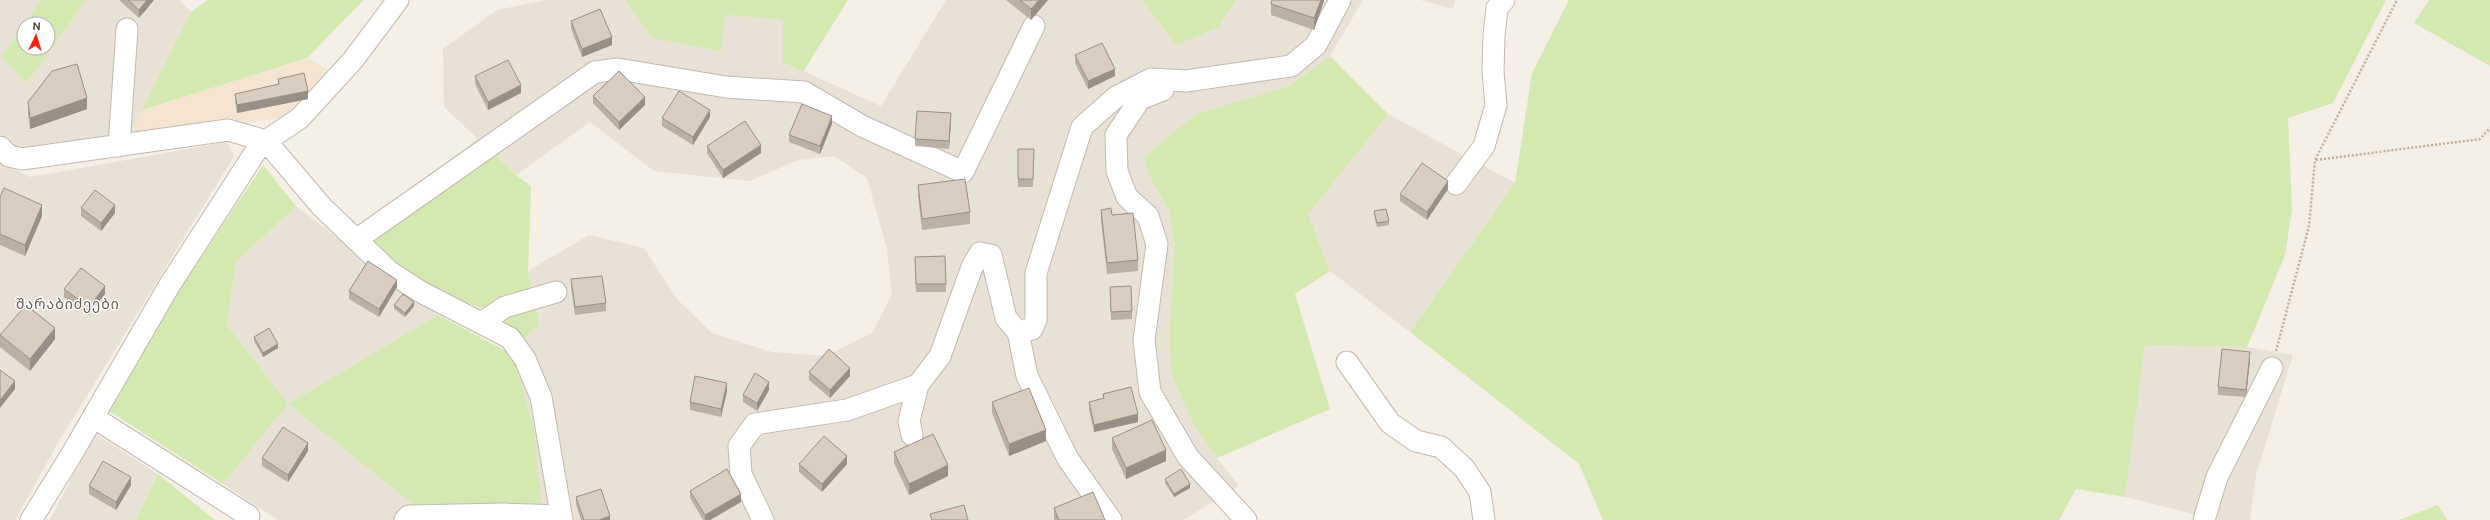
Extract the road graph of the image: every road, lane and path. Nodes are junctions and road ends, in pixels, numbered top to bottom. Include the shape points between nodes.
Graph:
1 (398, 0) edge
2 (1340, 0) edge
3 (1504, 0) edge
4 (2397, 0) edge
5 (1034, 26) dead end
6 (127, 29) dead end
7 (1186, 81) junction
8 (2490, 128) edge
9 (266, 141) junction
10 (119, 146) junction
11 (0, 147) edge
12 (2315, 160) junction
13 (1456, 184) dead end
14 (356, 240) junction
15 (556, 292) dead end
16 (481, 323) junction
17 (1018, 332) junction
18 (1347, 362) dead end
19 (2272, 368) joint
20 (918, 385) junction
21 (93, 417) junction
22 (912, 435) dead end
23 (249, 516) dead end
24 (562, 518) edge
25 (31, 520) edge
26 (405, 520) edge
27 (763, 520) edge
28 (1111, 520) edge
29 (1246, 520) edge
30 (1484, 520) edge
31 (2204, 520) edge

1 - 9 street via 354,60 300,118
2 - 7 street via 1316,45 1291,66
3 - 13 street via 1497,8 1494,36 1493,72 1496,105 1484,146
4 - 12 path
5 - 14 street via 963,172 862,126 804,92 726,87 618,69 595,72
6 - 10 street
7 - 17 street via 1151,79 1116,97 1082,128 1036,272 1036,320 1032,330
7 - 29 street via 1140,99 1116,135 1117,171 1127,197 1148,216 1157,244 1144,340 1150,392 1188,457
8 - 12 path via 2480,139
9 - 10 street via 228,130
9 - 14 street via 296,179
9 - 21 street via 256,151 169,286
10 - 11 street via 22,159 9,156
12 - 19 path via 2310,226
14 - 16 street via 390,272 421,292
15 - 16 street via 506,306
16 - 24 street via 510,338 518,347 541,397
17 - 20 street via 1006,318 991,255 980,253 972,268 940,356
17 - 28 street via 1027,376 1068,459
18 - 30 street via 1390,423 1416,441 1441,447 1464,468 1480,492
19 - 31 street via 2217,477
20 - 22 street via 909,421
20 - 27 street via 847,410 755,424 739,446 741,474
21 - 23 street
21 - 25 street
24 - 26 street via 503,514 409,516

